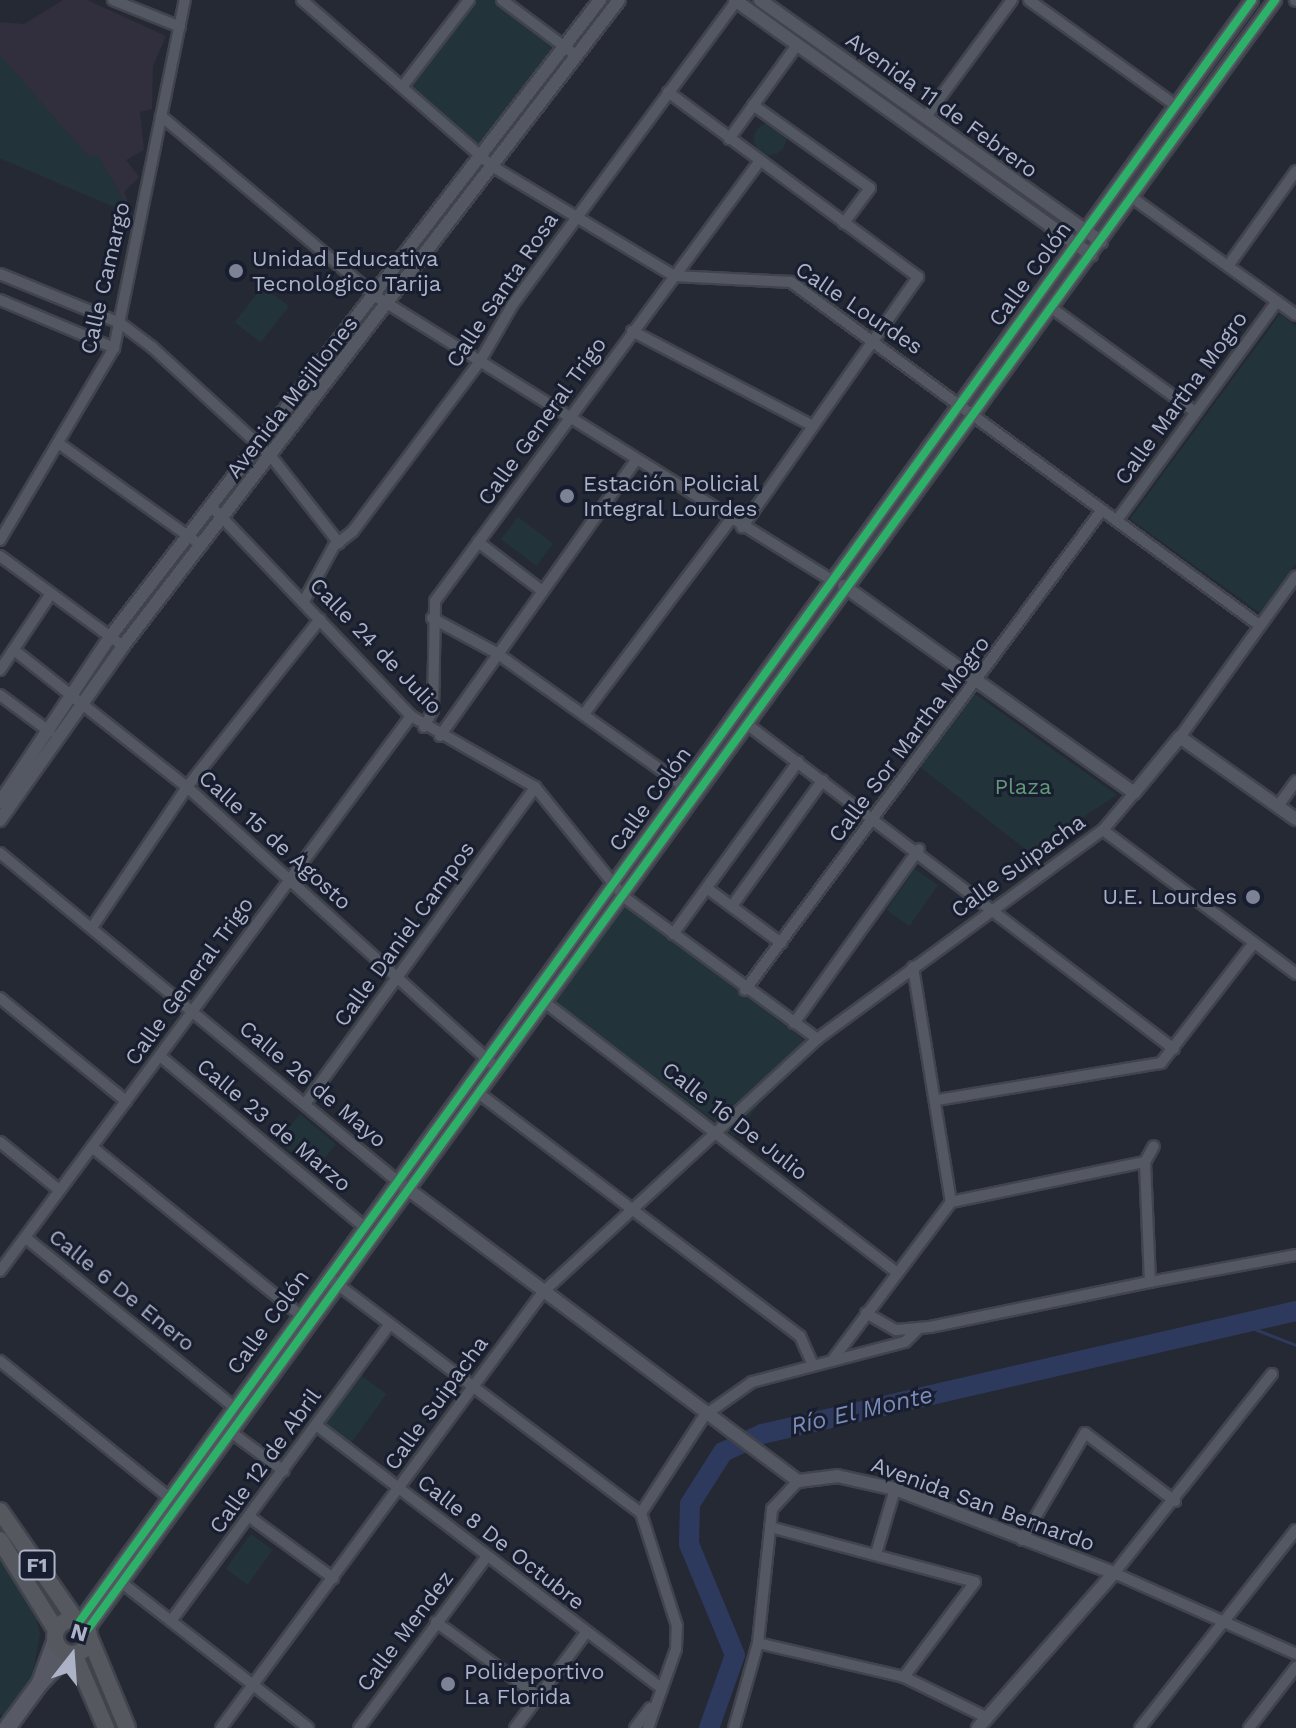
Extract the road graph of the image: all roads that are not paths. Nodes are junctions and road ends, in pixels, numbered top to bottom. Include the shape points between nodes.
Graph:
1 (113, 0) edge
2 (185, 0) edge
3 (302, 0) edge
4 (469, 0) edge
5 (502, 0) edge
6 (600, 0) edge
7 (619, 0) edge
8 (736, 0) edge
9 (760, 0) edge
10 (1012, 0) edge
11 (1029, 0) edge
12 (1252, 0) edge
13 (1275, 0) edge
14 (180, 27) junction
15 (566, 44) junction
16 (797, 45) junction
17 (577, 56) junction
18 (402, 87) junction
19 (668, 92) junction
20 (753, 105) junction
21 (1175, 105) junction
22 (161, 116) junction
23 (925, 118) junction
24 (729, 139) junction
25 (488, 161) junction
26 (759, 162) junction
27 (1296, 171) edge
28 (1134, 199) junction
29 (574, 218) junction
30 (844, 223) junction
31 (1079, 237) junction
32 (1101, 241) junction
33 (1091, 255) junction
34 (1228, 266) junction
35 (0, 274) edge
36 (674, 276) junction
37 (377, 297) junction
38 (0, 300) edge
39 (1277, 301) junction
40 (390, 306) junction
41 (1053, 309) junction
42 (1296, 315) edge
43 (120, 323) junction
44 (632, 331) junction
45 (874, 339) junction
46 (114, 348) junction
47 (480, 361) junction
48 (958, 403) junction
49 (1194, 411) junction
50 (975, 416) junction
51 (571, 419) junction
52 (811, 425) junction
53 (260, 444) junction
54 (61, 445) junction
55 (270, 455) junction
56 (636, 460) junction
57 (211, 506) junction
58 (1102, 510) junction
59 (224, 516) junction
60 (730, 520) junction
61 (1117, 520) junction
62 (742, 527) junction
63 (189, 535) junction
64 (0, 540) edge
65 (478, 542) junction
66 (339, 543) junction
67 (202, 546) junction
68 (0, 556) edge
69 (1296, 576) edge
70 (830, 579) junction
71 (848, 588) junction
72 (541, 590) junction
73 (50, 595) junction
74 (304, 601) junction
75 (432, 618) junction
76 (320, 619) junction
77 (1259, 625) junction
78 (110, 637) junction
79 (123, 646) junction
80 (14, 650) junction
81 (495, 652) junction
82 (0, 670) edge
83 (980, 679) junction
84 (72, 694) junction
85 (0, 695) edge
86 (83, 703) junction
87 (584, 714) junction
88 (411, 716) junction
89 (748, 725) junction
90 (424, 727) junction
91 (50, 732) junction
92 (440, 736) junction
93 (1180, 737) junction
94 (798, 762) junction
95 (823, 780) junction
96 (1296, 781) edge
97 (682, 785) junction
98 (187, 787) junction
99 (535, 787) junction
100 (1134, 793) junction
101 (0, 802) edge
102 (1278, 806) junction
103 (875, 818) junction
104 (1296, 819) edge
105 (0, 820) edge
106 (1103, 830) junction
107 (919, 849) junction
108 (0, 853) edge
109 (288, 880) junction
110 (611, 884) junction
111 (708, 889) junction
112 (624, 897) junction
113 (732, 906) junction
114 (990, 909) junction
115 (93, 926) junction
116 (673, 934) junction
117 (781, 943) junction
118 (1253, 944) junction
119 (913, 967) junction
120 (1296, 974) edge
121 (397, 977) junction
122 (745, 990) junction
123 (0, 998) edge
124 (547, 1004) junction
125 (195, 1011) junction
126 (794, 1023) junction
127 (817, 1039) junction
128 (1174, 1049) junction
129 (160, 1056) junction
130 (483, 1057) junction
131 (500, 1071) junction
132 (481, 1095) junction
133 (937, 1100) junction
134 (126, 1101) junction
135 (305, 1104) junction
136 (716, 1131) junction
137 (0, 1142) edge
138 (1154, 1146) dead end
139 (92, 1147) junction
140 (1145, 1162) junction
141 (396, 1180) junction
142 (59, 1190) junction
143 (409, 1190) junction
144 (951, 1202) junction
145 (633, 1208) junction
146 (362, 1225) junction
147 (26, 1238) junction
148 (1296, 1255) edge
149 (0, 1271) edge
150 (896, 1272) junction
151 (325, 1275) junction
152 (1150, 1282) junction
153 (339, 1285) junction
154 (543, 1292) junction
155 (298, 1313) junction
156 (866, 1313) junction
157 (390, 1324) junction
158 (919, 1328) junction
159 (834, 1358) junction
160 (0, 1361) edge
161 (811, 1361) junction
162 (1272, 1374) dead end
163 (473, 1385) junction
164 (230, 1404) junction
165 (705, 1415) junction
166 (316, 1425) junction
167 (232, 1433) junction
168 (284, 1471) junction
169 (798, 1481) junction
170 (399, 1487) junction
171 (895, 1489) junction
172 (166, 1495) junction
173 (1175, 1501) junction
174 (0, 1511) edge
175 (641, 1513) junction
176 (251, 1518) junction
177 (770, 1527) junction
178 (1296, 1530) edge
179 (0, 1540) edge
180 (1022, 1540) junction
181 (876, 1554) junction
182 (485, 1559) junction
183 (1114, 1573) junction
184 (333, 1578) junction
185 (122, 1583) junction
186 (171, 1621) junction
187 (436, 1622) junction
188 (1224, 1622) junction
189 (83, 1627) junction
190 (585, 1634) junction
191 (56, 1636) junction
192 (758, 1643) junction
193 (71, 1654) junction
194 (1296, 1654) edge
195 (1296, 1667) edge
196 (904, 1677) junction
197 (40, 1683) junction
198 (253, 1684) junction
199 (662, 1689) junction
200 (538, 1696) junction
201 (654, 1703) junction
202 (982, 1723) edge
203 (0, 1724) edge
204 (363, 1726) edge
205 (7, 1728) edge
206 (106, 1728) edge
207 (127, 1728) edge
208 (221, 1728) edge
209 (308, 1728) edge
210 (515, 1728) edge
211 (635, 1728) edge
212 (648, 1728) edge
213 (734, 1728) edge
214 (1140, 1728) edge
215 (1249, 1728) edge

1 - 14 street
2 - 14 street, Calle Camargo
3 - 18 street, Calle Lourdes
4 - 18 street
5 - 15 street
6 - 15 street, Avenida Mejillones
7 - 17 street, Avenida Mejillones
8 - 16 street, Avenida 11 de Febrero
8 - 19 street, Calle Santa Rosa
9 - 23 street, Avenida 11 de Febrero
10 - 23 street
11 - 21 street
12 - 21 street, Calle Colón
13 - 28 street, Calle Colón
14 - 22 street, Calle Camargo
15 - 17 street
15 - 25 street, Avenida Mejillones
16 - 20 street
16 - 31 street, Avenida 11 de Febrero
17 - 25 street, Avenida Mejillones
18 - 25 street, Calle Lourdes
19 - 24 street
19 - 29 street, Calle Santa Rosa
20 - 24 street
20 - 30 street via 869,187
21 - 31 street, Calle Colón
22 - 37 street
22 - 43 street, Calle Camargo
23 - 31 street, Avenida 11 de Febrero
24 - 26 street
25 - 29 street, Calle Lourdes
25 - 37 street, Avenida Mejillones
25 - 40 street, Avenida Mejillones
26 - 30 street
26 - 36 street, Calle General Trigo
27 - 34 street
28 - 32 street, Calle Colón
28 - 34 street
29 - 36 street, Calle Lourdes
29 - 47 street, Calle Santa Rosa
30 - 45 street via 918,277
31 - 32 street, Avenida 11 de Febrero
31 - 33 street
31 - 48 street, Calle Colón
32 - 33 street, Calle Colón
33 - 41 street, Calle Colón
34 - 39 street
35 - 43 street
36 - 44 street, Calle General Trigo
36 - 45 street, Calle Lourdes via 776,277
37 - 40 street
37 - 53 street, Avenida Mejillones
38 - 46 street
39 - 42 street
39 - 49 street, Calle Martha Mogro
40 - 47 street
40 - 55 street, Avenida Mejillones
41 - 49 street
41 - 50 street, Calle Colón
43 - 46 street, Calle Camargo
43 - 53 street
44 - 51 street, Calle General Trigo
44 - 52 street
45 - 48 street, Calle Lourdes
45 - 52 street
46 - 54 street, Calle Camargo
47 - 51 street
47 - 66 street, Calle Santa Rosa
48 - 50 street, Calle Lourdes
48 - 70 street, Calle Colón
49 - 61 street, Calle Martha Mogro
50 - 58 street, Calle Lourdes
50 - 71 street, Calle Colón
51 - 56 street
51 - 65 street, Calle General Trigo
52 - 62 street
53 - 55 street
53 - 57 street, Avenida Mejillones
54 - 63 street
54 - 64 street, Calle Camargo
55 - 59 street, Avenida Mejillones
55 - 66 street
56 - 60 street
56 - 72 street
57 - 59 street, Calle 24 de Julio
57 - 63 street, Avenida Mejillones
58 - 61 street, Calle Lourdes
58 - 83 street, Calle Sor Martha Mogro
59 - 67 street, Avenida Mejillones
59 - 74 street, Calle 24 de Julio
60 - 62 street
60 - 87 street
61 - 77 street, Calle Lourdes
62 - 70 street
63 - 67 street
63 - 78 street, Avenida Mejillones
65 - 72 street
65 - 75 street, Calle General Trigo via 435,601
66 - 74 street, Calle Santa Rosa
67 - 79 street, Avenida Mejillones
68 - 73 street
69 - 77 street, Calle Suipacha
70 - 71 street
70 - 97 street, Calle Colón
71 - 83 street
71 - 89 street, Calle Colón
72 - 81 street
73 - 78 street
73 - 80 street
74 - 76 street, Calle 24 de Julio
75 - 81 street
75 - 90 street, Calle General Trigo via 434,695
76 - 88 street, Calle 24 de Julio
76 - 98 street
77 - 93 street, Calle Suipacha
78 - 79 street
78 - 84 street, Avenida Mejillones
79 - 86 street, Avenida Mejillones
80 - 82 street
80 - 84 street, Calle 15 de Agosto
81 - 87 street
81 - 92 street
83 - 100 street
83 - 103 street, Calle Sor Martha Mogro
84 - 86 street, Calle 15 de Agosto
84 - 91 street, Avenida Mejillones
85 - 91 street
86 - 98 street, Calle 15 de Agosto
86 - 105 street, Avenida Mejillones
87 - 97 street
88 - 90 street, Calle 24 de Julio
88 - 109 street, Calle General Trigo
89 - 94 street
89 - 112 street, Calle Colón
90 - 92 street, Calle 24 de Julio
91 - 101 street, Avenida Mejillones
92 - 99 street, Calle 24 de Julio
93 - 100 street, Calle Suipacha
93 - 102 street
94 - 95 street
94 - 111 street
95 - 103 street
95 - 113 street
96 - 102 street
97 - 110 street, Calle Colón
98 - 109 street, Calle 15 de Agosto
98 - 115 street
99 - 110 street, Calle 24 de Julio
99 - 121 street, Calle Daniel Campos
100 - 106 street, Calle Suipacha
102 - 104 street
103 - 107 street
103 - 117 street, Calle Sor Martha Mogro
106 - 114 street, Calle Suipacha
106 - 118 street
107 - 114 street
107 - 126 street
108 - 115 street, Calle 26 de Mayo
109 - 121 street, Calle 15 de Agosto
109 - 125 street, Calle General Trigo
110 - 112 street, Calle 24 de Julio
110 - 130 street, Calle Colón
111 - 113 street
111 - 116 street
112 - 116 street, Calle 24 de Julio
112 - 124 street, Calle Colón
113 - 117 street
114 - 119 street, Calle Suipacha
114 - 128 street
115 - 125 street, Calle 26 de Mayo
116 - 122 street, Calle 24 de Julio
117 - 122 street, Calle Sor Martha Mogro
118 - 120 street
118 - 128 street
119 - 127 street, Calle Suipacha
119 - 133 street
121 - 130 street, Calle 15 de Agosto
121 - 135 street, Calle Daniel Campos
122 - 126 street, Calle 24 de Julio
123 - 134 street
124 - 131 street, Calle Colón
124 - 136 street, Calle 16 De Julio
125 - 129 street, Calle General Trigo
125 - 135 street, Calle 26 de Mayo
126 - 127 street, Calle 24 de Julio
127 - 136 street, Calle Suipacha
128 - 133 street via 1151,1066
129 - 134 street, Calle General Trigo
129 - 146 street, Calle 23 de Marzo
130 - 131 street, Calle 15 de Agosto
130 - 141 street, Calle Colón
131 - 132 street, Calle Colón
132 - 143 street, Calle Colón
132 - 145 street
133 - 144 street
134 - 139 street, Calle General Trigo
135 - 141 street, Calle 26 de Mayo
136 - 145 street, Calle Suipacha
136 - 150 street, Calle 16 De Julio
137 - 142 street, Calle 6 De Enero
138 - 140 street
139 - 142 street, Calle General Trigo
139 - 155 street
140 - 144 street
140 - 152 street
141 - 143 street, Calle 26 de Mayo
141 - 146 street, Calle Colón
142 - 147 street, Calle General Trigo
143 - 153 street, Calle Colón
143 - 154 street, Calle 26 de Mayo
144 - 150 street
145 - 154 street, Calle Suipacha
145 - 161 street via 800,1336
146 - 151 street, Calle Colón
147 - 149 street, Calle General Trigo
147 - 164 street, Calle 6 De Enero
148 - 152 street
150 - 156 street
151 - 153 street
151 - 155 street, Calle Colón
152 - 158 street
153 - 157 street
153 - 167 street, Calle Colón
154 - 163 street, Calle Suipacha
154 - 165 street, Calle 26 de Mayo
155 - 164 street, Calle Colón
156 - 158 street via 896,1330
156 - 159 street
157 - 163 street
157 - 166 street, Calle 12 de Abril
158 - 159 street via 905,1342
159 - 161 street
160 - 172 street
161 - 165 street via 752,1382
162 - 173 street, Avenida San Bernardo
163 - 170 street, Calle Suipacha
163 - 175 street
164 - 172 street, Calle Colón
165 - 169 street, Calle 26 de Mayo
165 - 175 street
166 - 168 street, Calle 12 de Abril
166 - 170 street, Calle 8 De Octubre
167 - 168 street
167 - 185 street, Calle Colón
168 - 176 street, Calle 12 de Abril
169 - 171 street, Avenida San Bernardo via 837,1476
169 - 177 street via 779,1497
170 - 182 street, Calle 8 De Octubre
170 - 184 street, Calle Suipacha
171 - 180 street, Avenida San Bernardo
171 - 181 street
172 - 189 street, Calle Colón
173 - 180 street via 1085,1433
173 - 183 street, Avenida San Bernardo
174 - 189 highway, F1
175 - 199 street via 677,1626
176 - 184 street
176 - 186 street, Calle 12 de Abril
177 - 181 street
177 - 192 street
178 - 188 street
179 - 191 highway, F1
180 - 183 street, Avenida San Bernardo
181 - 196 street via 975,1582
182 - 187 street, Calle Mendez
182 - 190 street, Calle 8 De Octubre
183 - 188 street, Avenida San Bernardo
183 - 202 street, Avenida San Bernardo
184 - 198 street, Calle Suipacha
185 - 186 street
185 - 189 street, Calle Colón
186 - 198 street
187 - 200 street
187 - 204 street, Calle Mendez
188 - 194 street, Avenida San Bernardo
188 - 214 street
189 - 191 highway
189 - 193 highway
189 - 207 highway, F1
190 - 199 street, Calle 8 De Octubre
190 - 200 street
191 - 193 highway, F1
191 - 197 main road
192 - 196 street
192 - 213 street
193 - 197 main road
193 - 206 highway, F1
195 - 215 street
196 - 202 street
197 - 205 main road
198 - 208 street, Calle Suipacha
198 - 209 street
199 - 201 street
200 - 210 street
201 - 211 street
201 - 212 street
203 - 205 street

